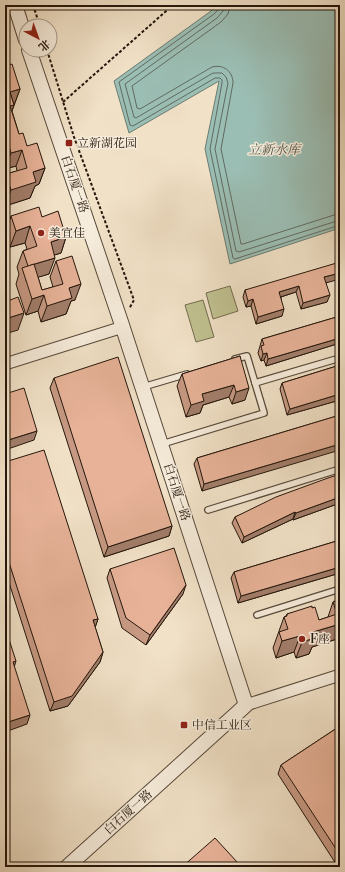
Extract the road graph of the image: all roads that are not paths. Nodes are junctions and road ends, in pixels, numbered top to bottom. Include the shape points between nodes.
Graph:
1 (14, 5) edge
2 (18, 18) edge
3 (32, 58) edge
4 (122, 325) junction
5 (340, 358) edge
6 (232, 360) edge
7 (5, 364) edge
8 (195, 372) edge
9 (255, 383) junction
10 (143, 387) junction
11 (162, 444) junction
12 (340, 469) edge
13 (208, 510) dead end
14 (340, 589) edge
15 (257, 615) dead end
16 (340, 675) edge
17 (246, 705) junction
18 (67, 867) edge

1 - 2 street
3 - 4 street, 白石厦一路
4 - 7 street
4 - 10 street, 白石厦一路
5 - 9 lane
6 - 9 lane via 247,356
8 - 10 lane
9 - 11 lane via 264,413
10 - 11 street, 白石厦一路
11 - 17 street, 白石厦一路
12 - 13 lane
14 - 15 lane
16 - 17 street
17 - 18 street, 白石厦一路

